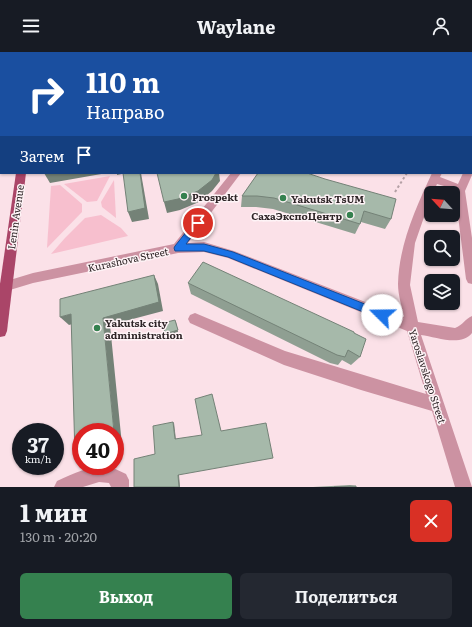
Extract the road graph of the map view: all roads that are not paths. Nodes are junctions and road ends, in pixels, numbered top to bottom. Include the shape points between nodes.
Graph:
1 (21, 174) edge
2 (235, 174) edge
3 (468, 174) edge
4 (436, 176) edge
5 (455, 186) edge
6 (460, 191) joint
7 (178, 248) junction
8 (472, 279) edge
9 (3, 287) edge
10 (196, 319) dead end
11 (472, 322) edge
12 (412, 327) junction
13 (0, 332) edge
14 (437, 405) junction
15 (63, 487) edge
16 (120, 487) edge
17 (464, 487) edge

1 - 9 main road, Lenin Avenue
2 - 7 street
3 - 6 street
4 - 5 street
4 - 12 street, Yaroslavskogo Street via 409,243 404,285
6 - 8 street
7 - 9 street, Kurashova Street via 33,278
7 - 12 street, Kurashova Street via 204,247 230,254
9 - 13 main road, Lenin Avenue
10 - 14 street via 284,358
11 - 12 street, Kurashova Street via 465,331 455,334
12 - 14 street, Yaroslavskogo Street
14 - 17 street, Yaroslavskogo Street
15 - 16 street via 97,474 110,473 120,480

